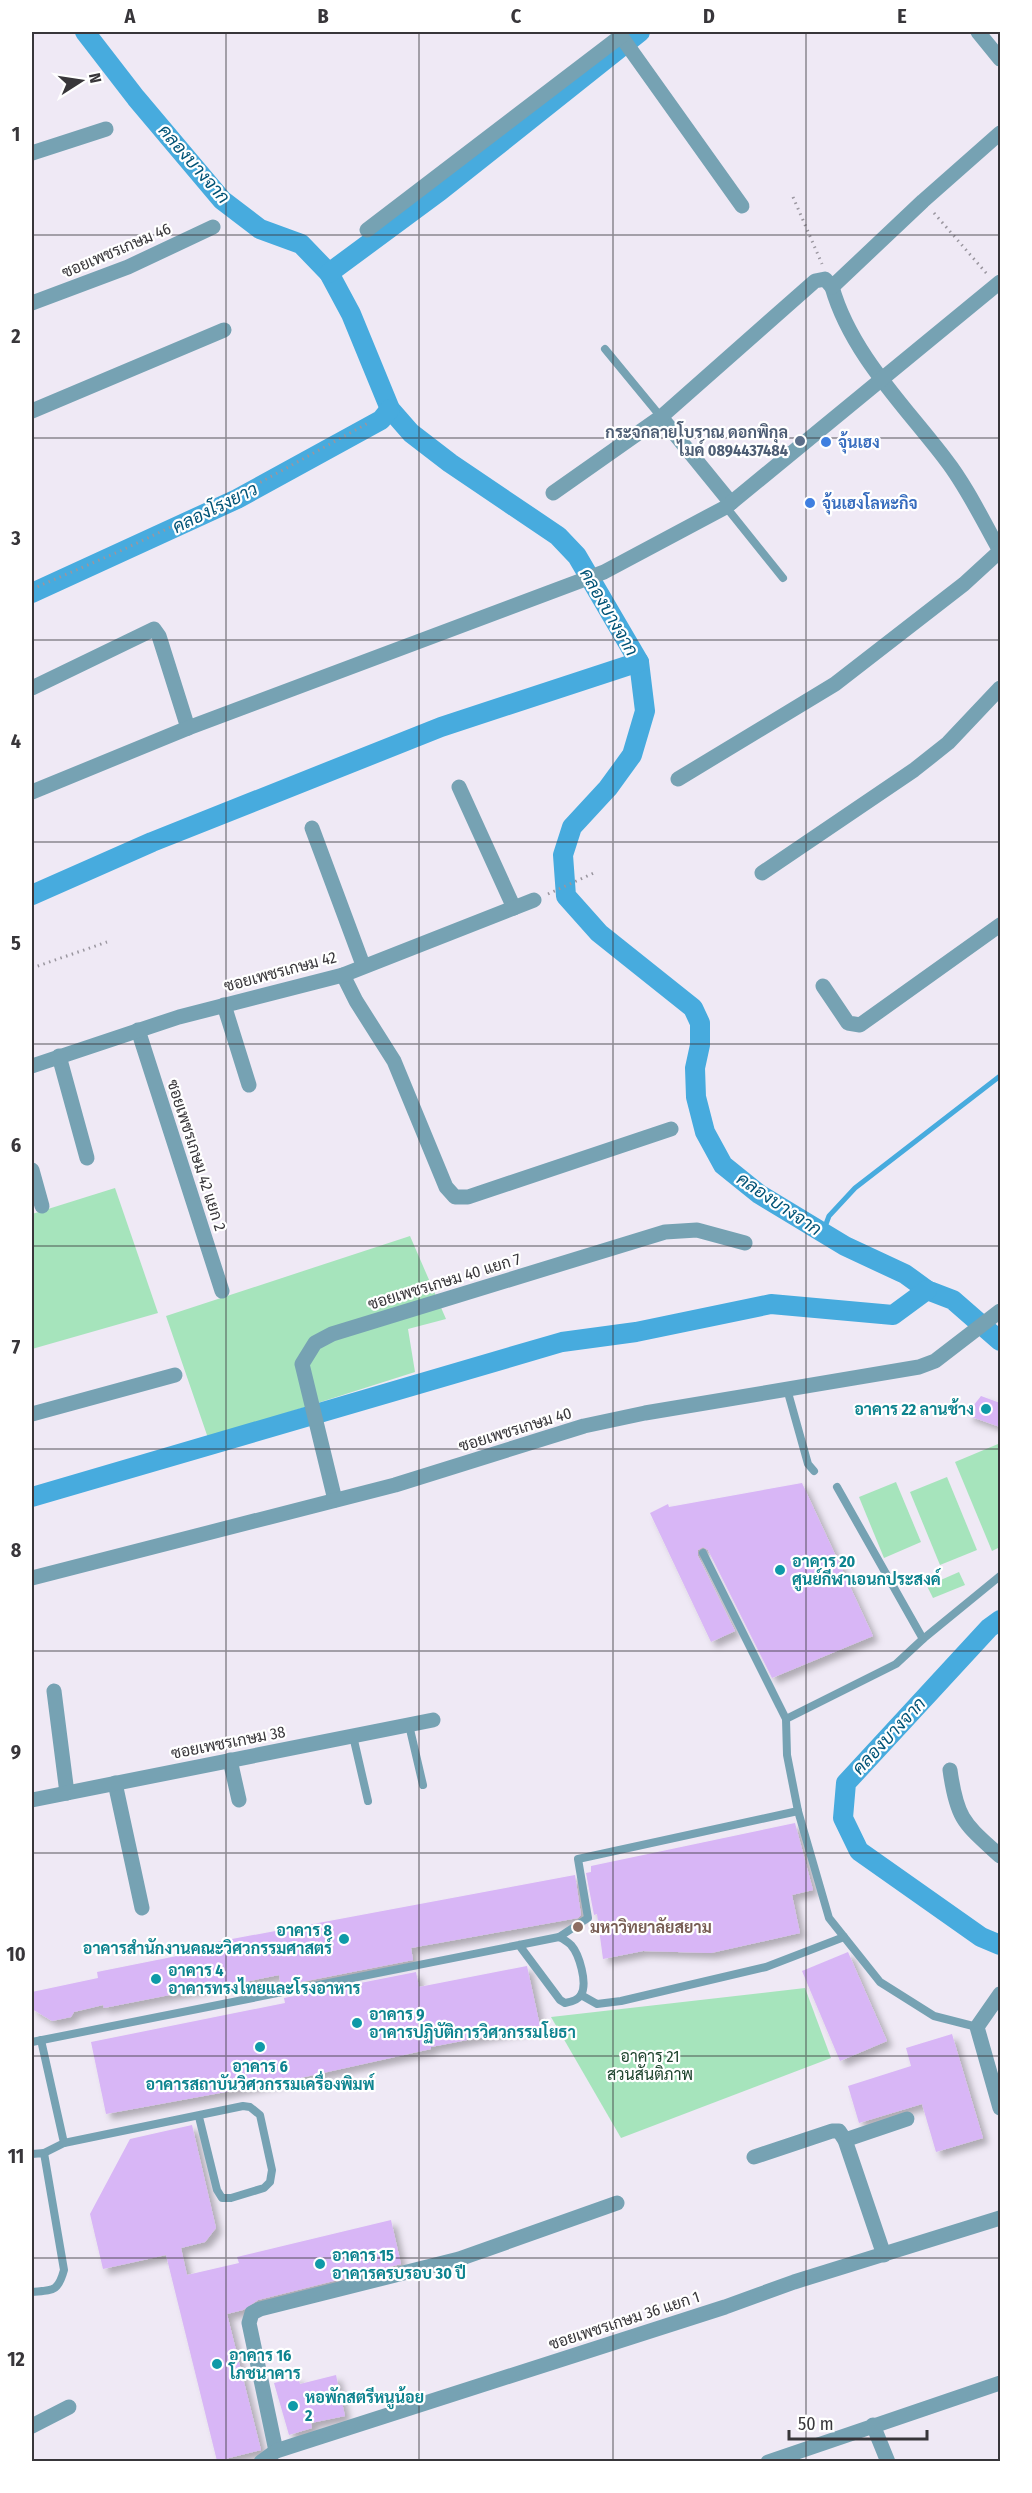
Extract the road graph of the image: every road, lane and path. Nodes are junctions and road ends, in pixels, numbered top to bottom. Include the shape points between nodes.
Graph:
1 (978, 32) edge
2 (621, 36) edge
3 (1000, 60) edge
4 (106, 129) dead end
5 (1000, 133) edge
6 (32, 153) edge
7 (793, 197) dead end
8 (923, 201) junction
9 (742, 206) dead end
10 (213, 227) dead end
11 (367, 230) dead end
12 (999, 283) edge
13 (832, 287) junction
14 (32, 303) edge
15 (224, 330) dead end
16 (605, 349) dead end
17 (883, 381) junction
18 (32, 411) edge
19 (661, 417) junction
20 (370, 422) dead end
21 (553, 493) dead end
22 (728, 505) junction
23 (1000, 551) edge
24 (783, 579) dead end
25 (32, 588) edge
26 (32, 688) edge
27 (1000, 688) edge
28 (188, 728) junction
29 (678, 779) dead end
30 (459, 787) dead end
31 (32, 792) edge
32 (312, 828) dead end
33 (596, 872) dead end
34 (762, 873) dead end
35 (534, 900) joint
36 (514, 908) junction
37 (1000, 925) edge
38 (107, 942) dead end
39 (363, 965) junction
40 (32, 968) edge
41 (343, 975) junction
42 (823, 986) dead end
43 (224, 1005) junction
44 (138, 1030) junction
45 (59, 1056) junction
46 (32, 1066) edge
47 (249, 1084) dead end
48 (671, 1129) dead end
49 (87, 1158) dead end
50 (32, 1170) edge
51 (42, 1206) dead end
52 (745, 1244) dead end
53 (222, 1291) dead end
54 (1000, 1312) edge
55 (176, 1375) dead end
56 (787, 1389) junction
57 (32, 1414) edge
58 (814, 1470) dead end
59 (837, 1487) dead end
60 (335, 1500) junction
61 (703, 1553) dead end
62 (1000, 1576) edge
63 (32, 1578) edge
64 (923, 1639) junction
65 (54, 1691) dead end
66 (786, 1719) junction
67 (432, 1720) dead end
68 (409, 1725) junction
69 (353, 1736) junction
70 (230, 1760) junction
71 (951, 1770) dead end
72 (115, 1782) junction
73 (423, 1785) dead end
74 (67, 1793) junction
75 (32, 1800) edge
76 (239, 1800) dead end
77 (368, 1801) dead end
78 (798, 1811) junction
79 (1000, 1856) edge
80 (142, 1908) dead end
81 (559, 1937) junction
82 (844, 1937) junction
83 (519, 1945) junction
84 (1000, 1994) edge
85 (581, 1995) junction
86 (977, 2027) junction
87 (41, 2040) junction
88 (32, 2042) edge
89 (1000, 2105) edge
90 (199, 2116) junction
91 (907, 2119) dead end
92 (845, 2140) junction
93 (64, 2143) junction
94 (44, 2152) junction
95 (32, 2154) edge
96 (754, 2157) dead end
97 (617, 2204) dead end
98 (1000, 2218) edge
99 (885, 2255) junction
100 (32, 2292) edge
101 (1000, 2384) edge
102 (69, 2407) dead end
103 (873, 2425) junction
104 (32, 2426) edge
105 (276, 2451) junction
106 (261, 2462) edge
107 (768, 2462) edge
108 (888, 2462) edge

1 - 3 street
2 - 9 street
2 - 11 street
4 - 6 street
5 - 8 street
7 - 13 path
8 - 12 path
8 - 13 street
10 - 14 street, ซอยเพชรเกษม 46 via 128,267
12 - 17 street
13 - 17 street via 851,332
13 - 19 street via 825,279 815,281
15 - 18 street
16 - 19 lane
17 - 22 street
17 - 23 street via 948,462
19 - 21 street
19 - 22 street
20 - 25 path via 230,499
22 - 24 lane
22 - 28 street via 573,585 435,633
23 - 29 street via 964,584 835,684
26 - 28 street via 154,629
27 - 34 street via 948,743 914,770
28 - 31 street
30 - 36 street
32 - 39 street
33 - 35 path
35 - 36 street, ซอยเพชรเกษม 42
36 - 39 street, ซอยเพชรเกษม 42
37 - 42 street via 860,1025 848,1023
38 - 40 path
39 - 41 street, ซอยเพชรเกษม 42
41 - 43 street, ซอยเพชรเกษม 42
41 - 48 street via 394,1061 446,1187 455,1197 468,1197
43 - 44 street, ซอยเพชรเกษม 42
43 - 47 street
44 - 45 street, ซอยเพชรเกษม 42
44 - 53 street, ซอยเพชรเกษม 42 แยก 2
45 - 46 street, ซอยเพชรเกษม 42
45 - 49 street
50 - 51 street
52 - 60 street, ซอยเพชรเกษม 40 แยก 7 via 697,1230 665,1232 332,1334 315,1343 302,1365
54 - 56 street, ซอยเพชรเกษม 40 via 935,1361
55 - 57 street
56 - 58 lane via 808,1464
56 - 60 street, ซอยเพชรเกษม 40 via 584,1426
59 - 64 lane
60 - 63 street, ซอยเพชรเกษม 40
61 - 66 lane
62 - 64 lane
64 - 66 lane via 896,1664
65 - 74 street
66 - 78 lane via 787,1755
67 - 68 street, ซอยเพชรเกษม 38
68 - 69 street, ซอยเพชรเกษม 38
68 - 73 lane
69 - 70 street, ซอยเพชรเกษม 38
69 - 77 lane
70 - 72 street, ซอยเพชรเกษม 38
70 - 76 street
71 - 79 street via 959,1814
72 - 74 street, ซอยเพชรเกษม 38
72 - 80 street
74 - 75 street, ซอยเพชรเกษม 38
78 - 81 lane via 578,1859 588,1918
78 - 82 lane via 829,1918
81 - 83 lane
81 - 85 lane via 570,1944 578,1957
82 - 85 lane via 766,1967 621,2001 597,2004
82 - 86 lane via 880,1982 934,2016
83 - 85 lane via 560,2000 574,2001
83 - 87 lane
84 - 86 street
86 - 89 street
87 - 88 lane
87 - 93 lane
90 - 90 lane via 222,2198 264,2188 270,2182 272,2170 260,2115 243,2106
90 - 93 lane
91 - 92 street
92 - 96 street via 839,2131 832,2131
92 - 99 street
93 - 94 lane
94 - 95 lane
94 - 100 lane via 64,2270 61,2284 53,2290
97 - 105 street via 459,2259 252,2313 249,2323
98 - 99 street, ซอยเพชรเกษม 36 แยก 1
99 - 105 street, ซอยเพชรเกษม 36 แยก 1
101 - 103 street
102 - 104 street
103 - 107 street
103 - 108 street
105 - 106 street, ซอยเพชรเกษม 36 แยก 1

